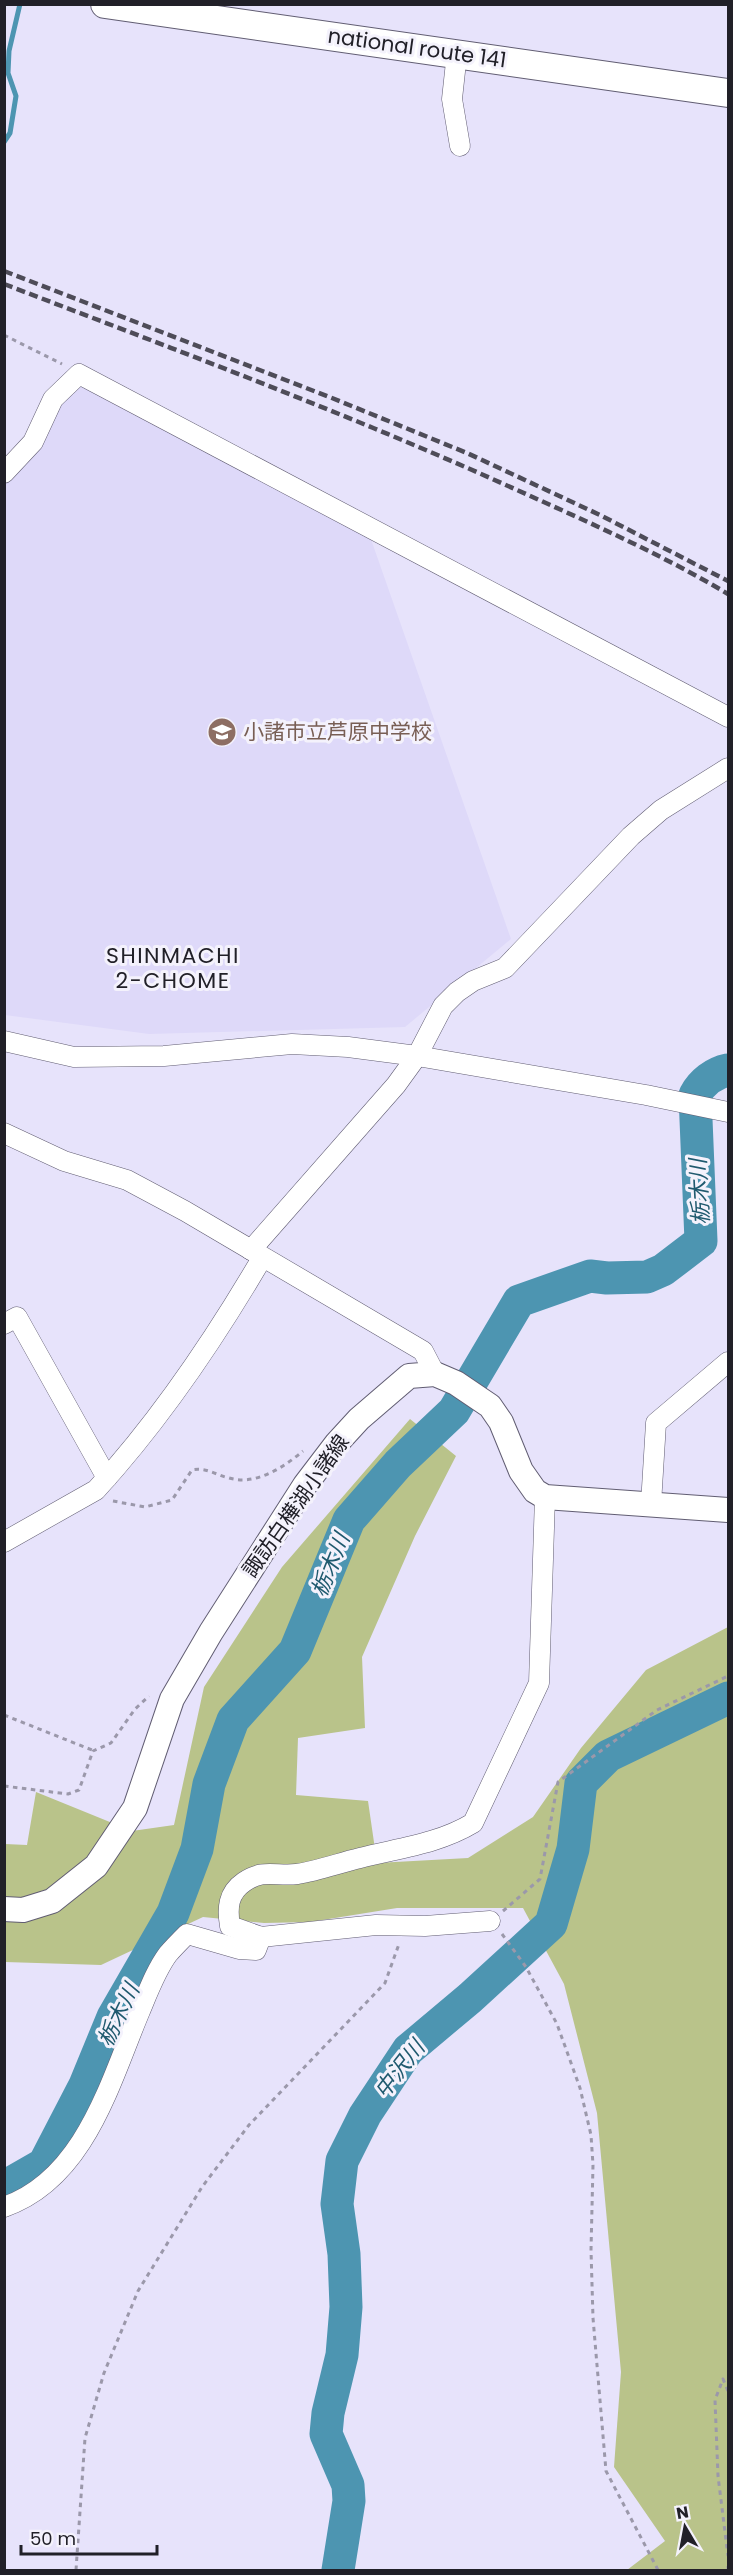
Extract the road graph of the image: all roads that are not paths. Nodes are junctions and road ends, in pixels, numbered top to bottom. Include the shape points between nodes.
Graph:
1 (105, 4) edge
2 (457, 53) junction
3 (729, 93) edge
4 (460, 146) dead end
5 (4, 473) edge
6 (729, 717) edge
7 (729, 768) edge
8 (4, 1041) edge
9 (417, 1056) junction
10 (729, 1112) edge
11 (4, 1133) edge
12 (256, 1254) junction
13 (4, 1324) edge
14 (729, 1362) edge
15 (435, 1374) junction
16 (107, 1478) junction
17 (545, 1497) junction
18 (651, 1504) junction
19 (729, 1510) edge
20 (4, 1542) edge
21 (4, 1909) edge
22 (490, 1921) road end
23 (261, 1937) junction
24 (4, 2207) edge

1 - 2 highway, national route 141
2 - 3 highway, national route 141
2 - 4 street via 452,99
5 - 6 street via 33,442 53,399 79,374
7 - 9 street via 661,810 505,968 457,992 443,1006
8 - 9 street via 74,1057 164,1056 292,1044
9 - 10 street
9 - 12 street
11 - 12 street via 64,1161 128,1180
12 - 15 street via 423,1351
12 - 16 street via 237,1299 145,1434
13 - 16 street via 17,1317
14 - 18 street via 656,1423
15 - 17 main road via 456,1383 490,1407 501,1422 521,1471 535,1491
15 - 21 main road, 諏訪白樺湖小諸線 via 409,1376 359,1419 293,1505 178,1688 135,1808 96,1866 52,1900 23,1910
16 - 20 street via 96,1490
17 - 18 main road
17 - 23 street via 539,1683 474,1824 427,1844 296,1875 267,1872 244,1882 230,1898 230,1926
18 - 19 main road
22 - 23 street via 376,1925
23 - 24 street via 256,1950 187,1934 168,1954 152,1983 77,2150 59,2173 20,2202

